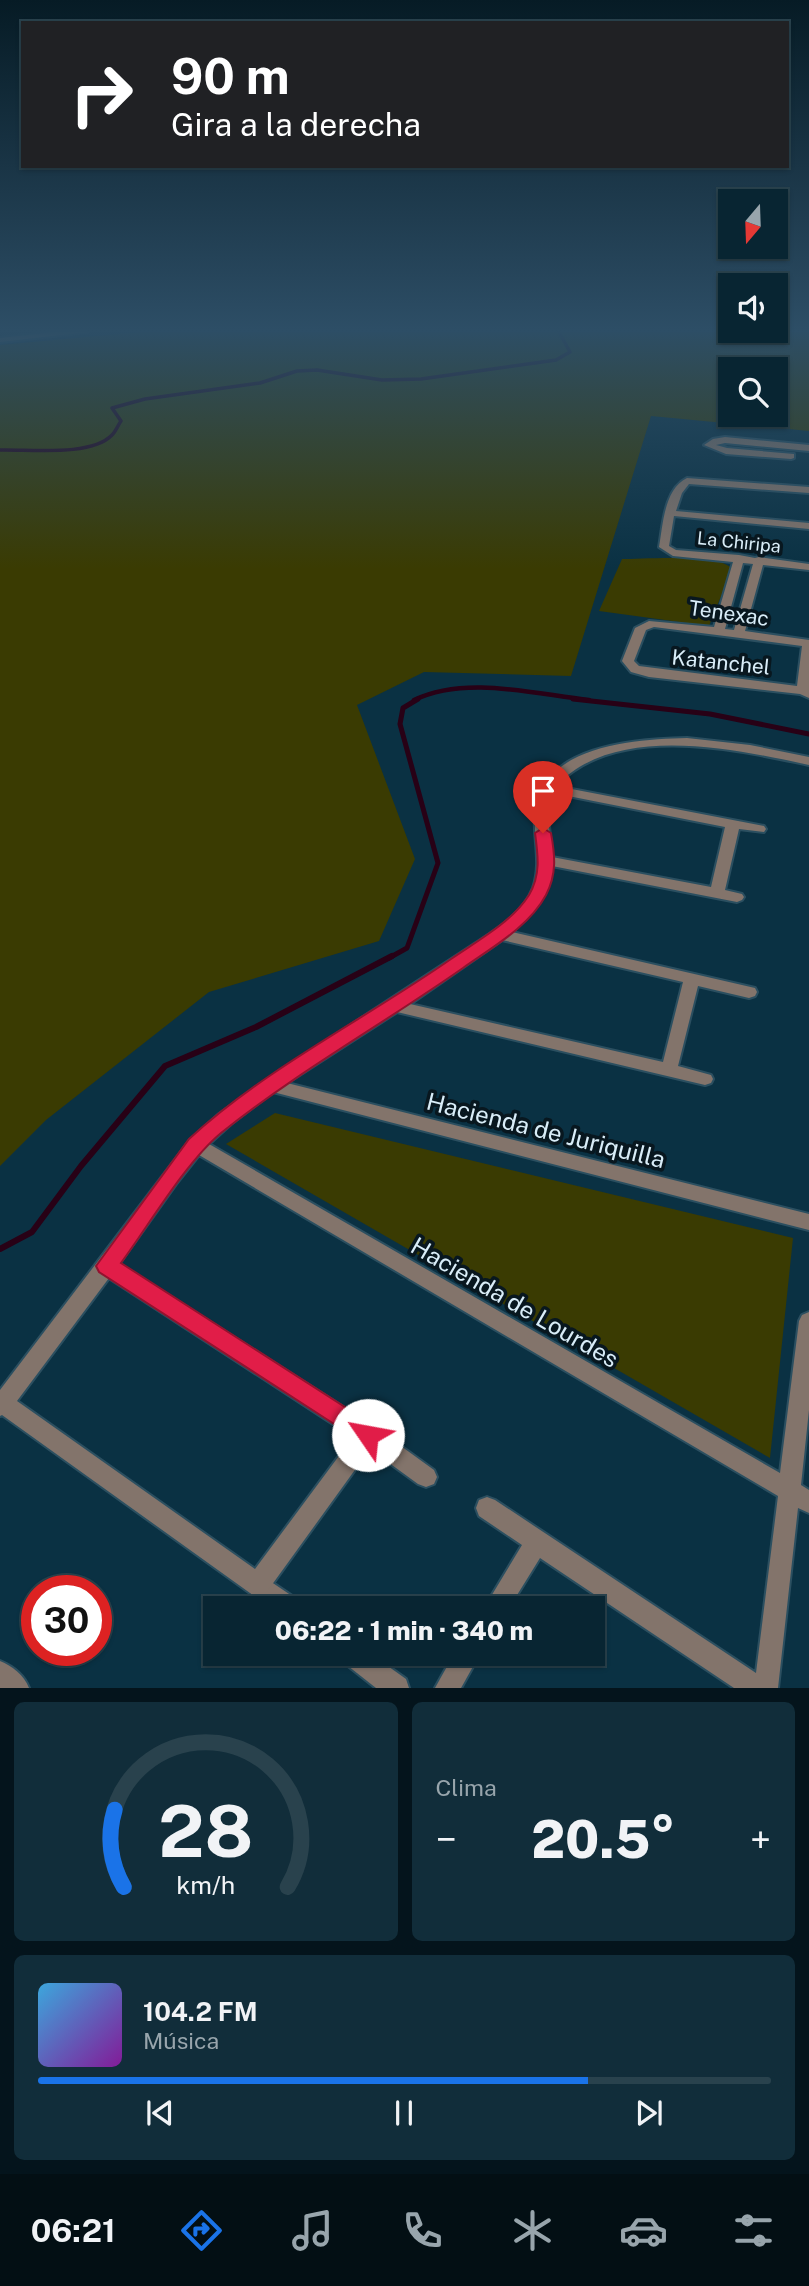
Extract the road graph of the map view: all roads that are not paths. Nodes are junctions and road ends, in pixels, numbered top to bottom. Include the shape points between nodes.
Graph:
1 (809, 448) edge
2 (809, 457) edge
3 (809, 490) edge
4 (670, 513) junction
5 (809, 526) edge
6 (739, 558) junction
7 (759, 560) junction
8 (809, 567) edge
9 (719, 631) junction
10 (739, 634) junction
11 (809, 643) edge
12 (630, 666) joint
13 (807, 692) edge
14 (809, 761) edge
15 (547, 788) junction
16 (733, 824) junction
17 (759, 829) dead end
18 (547, 861) junction
19 (717, 893) junction
20 (737, 897) dead end
21 (499, 934) junction
22 (692, 979) junction
23 (749, 992) dead end
24 (396, 1006) junction
25 (669, 1070) junction
26 (705, 1079) dead end
27 (271, 1085) junction
28 (196, 1145) junction
29 (809, 1222) edge
30 (107, 1266) junction
31 (809, 1321) edge
32 (1, 1404) edge
33 (368, 1435) junction
34 (426, 1477) dead end
35 (799, 1497) edge
36 (488, 1508) dead end
37 (537, 1542) junction
38 (258, 1585) junction
39 (273, 1596) edge
40 (503, 1596) edge
41 (367, 1666) edge
42 (461, 1666) edge
43 (0, 1673) edge
44 (17, 1688) edge
45 (397, 1688) edge
46 (447, 1688) edge
47 (755, 1688) edge
48 (766, 1688) edge

1 - 2 street via 725,440 709,445 726,451
3 - 4 street via 687,481 680,486
4 - 5 street
4 - 6 street, La Chiripa via 665,550
6 - 7 street, La Chiripa
6 - 9 street
7 - 8 street, La Chiripa
7 - 10 street
9 - 10 street, Tenexac
9 - 12 street, Tenexac via 644,625 628,658
10 - 11 street, Tenexac
11 - 13 street
12 - 13 street, Katanchel via 649,673
14 - 15 street via 722,747 641,743 589,757
15 - 16 street
15 - 18 street via 540,809
16 - 17 street
16 - 19 street
18 - 19 street
18 - 21 street via 538,895
19 - 20 street
21 - 22 street
21 - 24 street
22 - 23 street
22 - 25 street
24 - 25 street
24 - 27 street
25 - 26 street
27 - 28 street
27 - 29 street, Hacienda de Juriquilla
28 - 30 street
28 - 35 street, Hacienda de Lourdes
30 - 32 street
30 - 33 street
31 - 35 street
32 - 38 street
33 - 34 street
33 - 38 street
35 - 48 street
36 - 37 street
37 - 40 street
37 - 47 street
38 - 39 street
41 - 45 street
42 - 46 street
43 - 44 street

